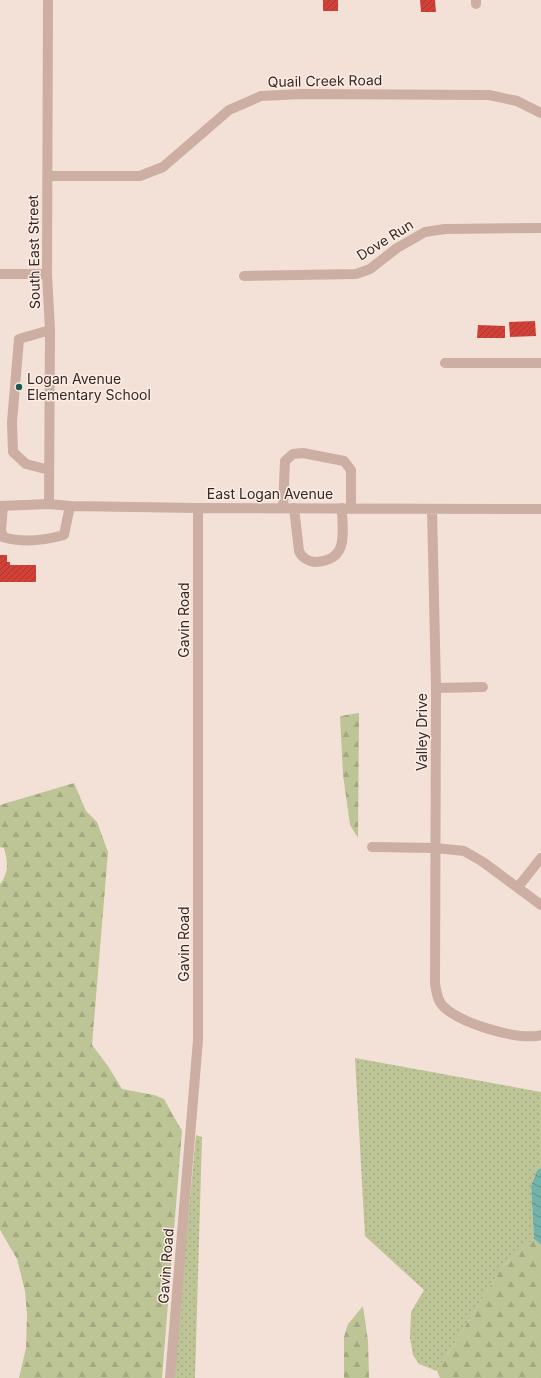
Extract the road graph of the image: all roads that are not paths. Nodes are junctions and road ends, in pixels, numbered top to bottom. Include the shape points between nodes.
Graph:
1 (48, 0) edge
2 (541, 113) edge
3 (48, 176) junction
4 (541, 228) edge
5 (0, 274) edge
6 (47, 274) junction
7 (244, 276) dead end
8 (50, 330) junction
9 (445, 363) dead end
10 (541, 363) edge
11 (49, 470) junction
12 (49, 504) junction
13 (1, 506) edge
14 (70, 506) junction
15 (198, 508) junction
16 (283, 508) junction
17 (294, 508) junction
18 (347, 508) junction
19 (432, 509) junction
20 (541, 509) edge
21 (483, 687) dead end
22 (436, 688) junction
23 (372, 847) dead end
24 (436, 848) junction
25 (541, 858) edge
26 (518, 887) junction
27 (541, 905) edge
28 (541, 1035) edge
29 (170, 1378) edge

1 - 3 street, South East Street
2 - 3 street, Quail Creek Road via 517,101 489,95 261,96 229,110 163,167 140,176
3 - 6 street, South East Street
4 - 7 street, Dove Run via 445,229 425,232 397,248 370,269 356,274
5 - 6 street
6 - 8 street, South East Street
8 - 11 street, South East Street
8 - 11 street via 19,339 12,422 14,452 26,464
9 - 10 street
11 - 12 street, South East Street
12 - 13 street, East Logan Avenue
12 - 14 street, East Logan Avenue
13 - 14 street via 3,537 22,540 64,535
14 - 15 street, East Logan Avenue
15 - 16 street, East Logan Avenue
15 - 29 street, Gavin Road via 198,1040
16 - 17 street, East Logan Avenue
16 - 18 street via 285,461 293,454 303,453 344,461 351,470
17 - 18 street, East Logan Avenue
17 - 18 street via 299,551 306,559 314,562 335,557 341,550
18 - 19 street, East Logan Avenue
19 - 20 street, East Logan Avenue
19 - 22 street, Valley Drive
21 - 22 street
22 - 24 street, Valley Drive
23 - 24 street
24 - 26 street via 464,851
24 - 28 street, Valley Drive via 436,992 441,1005 451,1013 480,1026 519,1037
25 - 26 street
26 - 27 street

